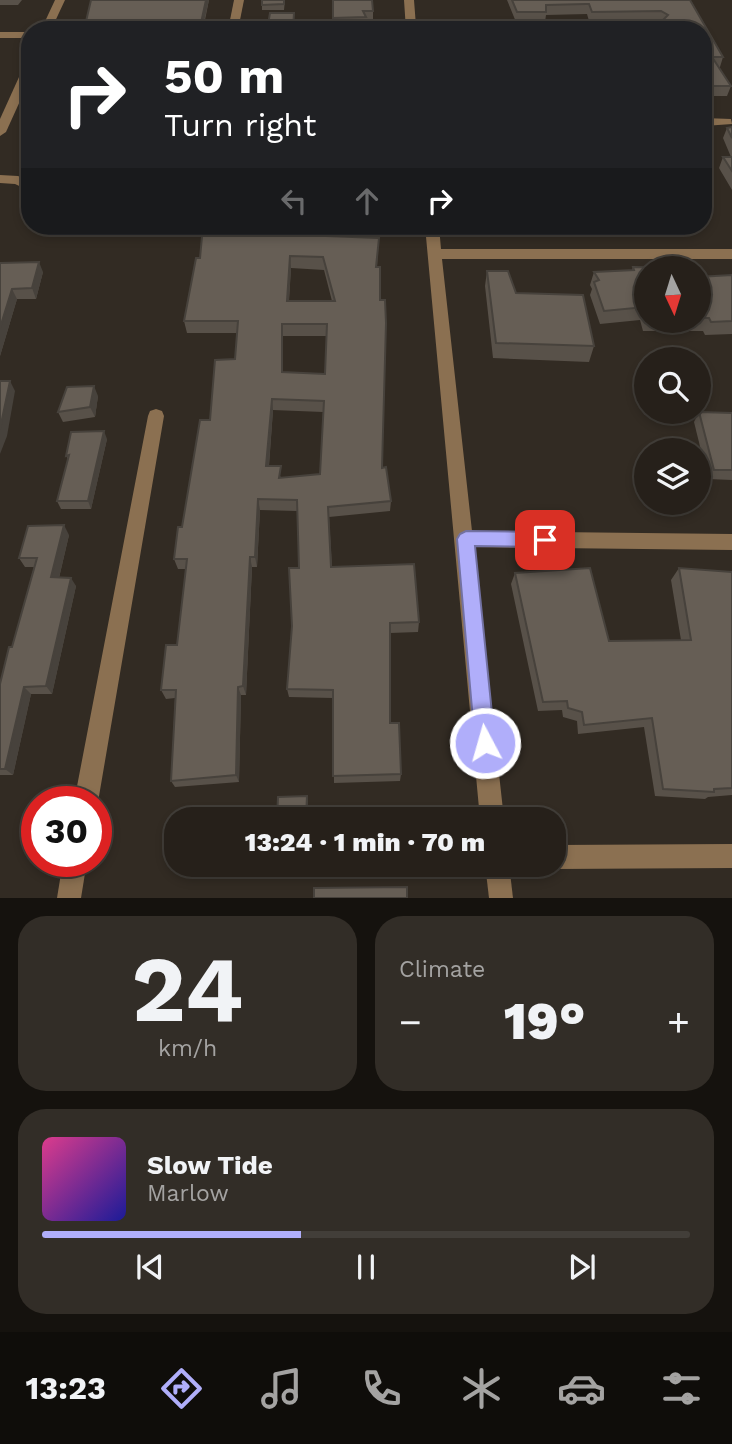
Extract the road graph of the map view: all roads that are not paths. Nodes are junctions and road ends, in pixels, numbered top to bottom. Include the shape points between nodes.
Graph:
1 (60, 0) edge
2 (239, 0) edge
3 (409, 0) edge
4 (50, 21) edge
5 (235, 21) edge
6 (410, 21) edge
7 (0, 35) edge
8 (21, 35) edge
9 (21, 86) edge
10 (712, 122) edge
11 (727, 122) dead end
12 (0, 132) edge
13 (0, 179) edge
14 (21, 182) edge
15 (433, 235) edge
16 (435, 254) junction
17 (732, 254) edge
18 (156, 416) dead end
19 (466, 539) junction
20 (732, 542) edge
21 (89, 786) edge
22 (491, 807) edge
23 (732, 856) edge
24 (566, 857) edge
25 (72, 877) edge
26 (499, 877) edge
27 (69, 898) edge
28 (501, 898) edge

1 - 4 street
2 - 5 street
3 - 6 street
7 - 8 street
9 - 12 street
10 - 11 street
13 - 14 street
15 - 16 street
16 - 17 street
16 - 19 street
18 - 21 street
19 - 20 street
19 - 22 street
23 - 24 street
25 - 27 street
26 - 28 street

